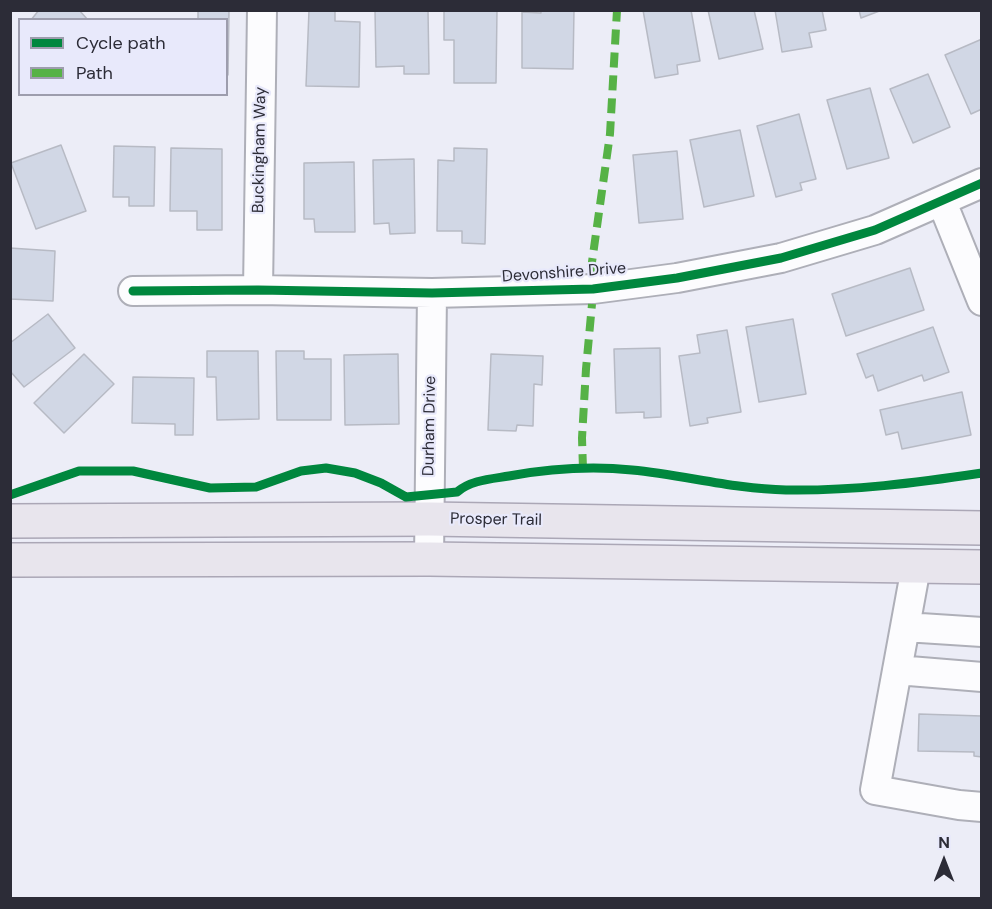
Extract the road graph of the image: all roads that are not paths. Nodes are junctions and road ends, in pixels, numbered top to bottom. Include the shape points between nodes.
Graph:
1 (262, 10) edge
2 (981, 183) edge
3 (942, 202) junction
4 (258, 290) junction
5 (133, 291) dead end
6 (432, 293) junction
7 (981, 301) edge
8 (429, 519) junction
9 (10, 521) edge
10 (917, 528) junction
11 (981, 528) edge
12 (429, 559) junction
13 (10, 560) edge
14 (916, 567) junction
15 (981, 567) edge
16 (905, 627) junction
17 (981, 632) edge
18 (897, 670) junction
19 (981, 677) edge
20 (981, 807) edge

1 - 4 street, Buckingham Way
2 - 3 street, Devonshire Drive
3 - 6 street, Devonshire Drive via 875,230 731,269 593,289
3 - 7 street
4 - 5 street, Devonshire Drive
4 - 6 street, Devonshire Drive
6 - 8 street, Durham Drive
8 - 9 main road, Prosper Trail
8 - 10 main road, Prosper Trail
8 - 12 street, Durham Drive
10 - 11 main road, Prosper Trail
10 - 14 main road
12 - 13 main road
12 - 14 main road
14 - 15 main road
14 - 16 street
16 - 17 street
16 - 18 street
18 - 19 street
18 - 20 street via 875,790

